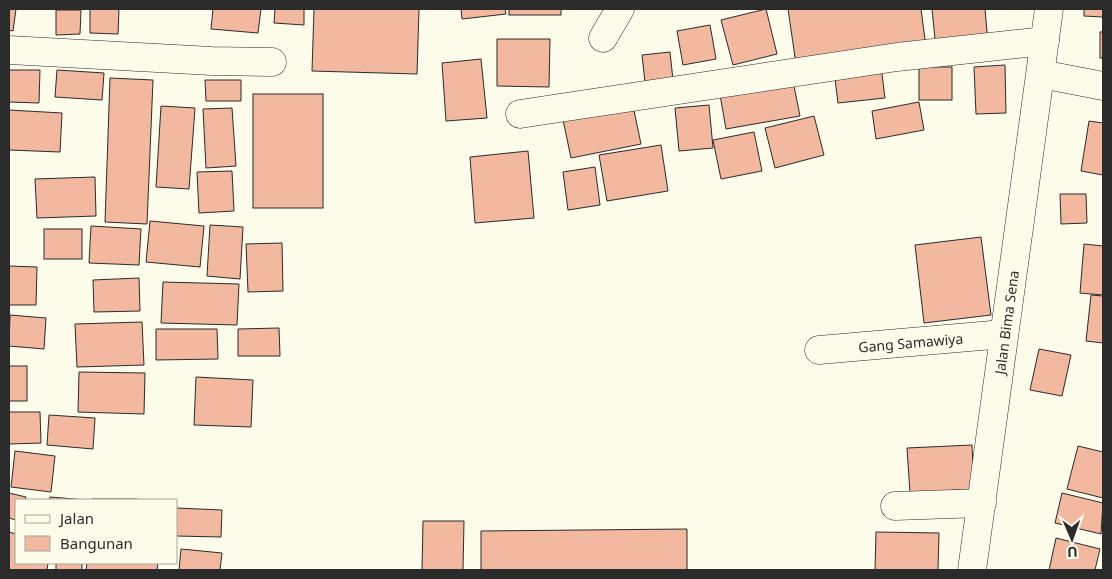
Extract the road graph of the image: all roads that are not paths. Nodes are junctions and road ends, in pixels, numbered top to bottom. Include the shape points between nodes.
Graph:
1 (620, 9) edge
2 (1049, 9) edge
3 (603, 38) dead end
4 (1045, 41) junction
5 (9, 50) edge
6 (272, 62) dead end
7 (1041, 74) junction
8 (1103, 86) edge
9 (520, 114) dead end
10 (1004, 334) junction
11 (819, 350) dead end
12 (982, 503) junction
13 (895, 506) dead end
14 (972, 570) edge

1 - 3 street
2 - 4 street, Jalan Bima Sena
4 - 7 street, Jalan Bima Sena
4 - 9 street via 897,57
5 - 6 street
7 - 8 street
7 - 10 street, Jalan Bima Sena
10 - 11 street, Gang Samawiya
10 - 12 street, Jalan Bima Sena
12 - 13 street
12 - 14 street, Jalan Bima Sena

